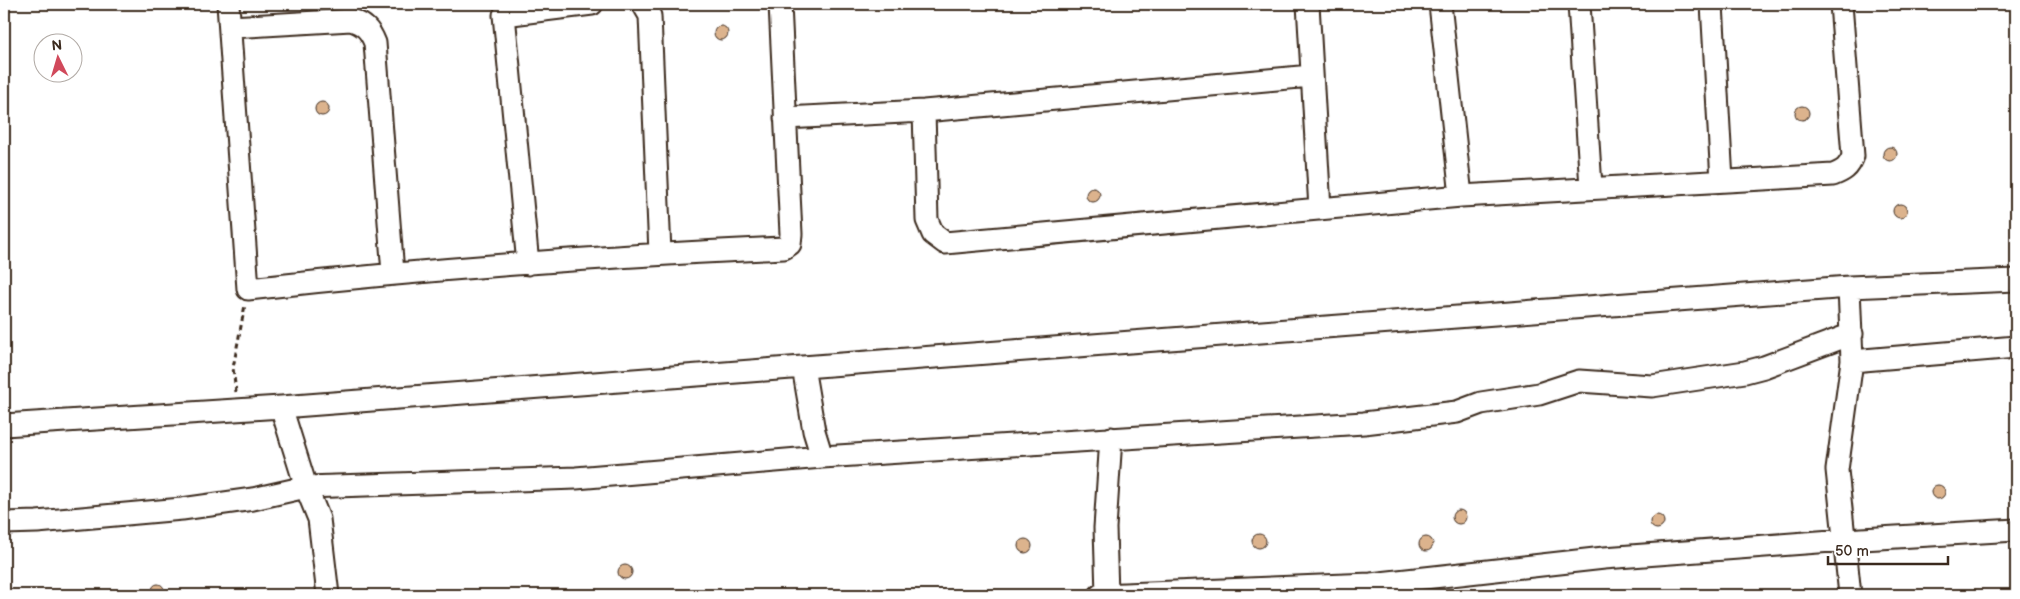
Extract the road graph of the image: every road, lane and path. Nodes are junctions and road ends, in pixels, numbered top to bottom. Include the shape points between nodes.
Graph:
1 (228, 4) edge
2 (592, 4) edge
3 (643, 4) edge
4 (780, 4) edge
5 (1308, 4) edge
6 (1440, 4) edge
7 (1579, 4) edge
8 (1712, 4) edge
9 (1841, 4) edge
10 (503, 9) edge
11 (230, 26) junction
12 (1311, 76) junction
13 (924, 111) junction
14 (785, 118) junction
15 (1722, 181) junction
16 (1591, 187) junction
17 (1461, 196) junction
18 (1320, 209) junction
19 (660, 253) junction
20 (528, 264) junction
21 (393, 273) junction
22 (2016, 280) edge
23 (1849, 287) junction
24 (248, 289) junction
25 (1852, 334) junction
26 (2016, 347) edge
27 (1852, 361) junction
28 (802, 367) junction
29 (281, 407) junction
30 (238, 410) junction
31 (4, 425) edge
32 (1111, 438) junction
33 (822, 457) junction
34 (306, 487) junction
35 (4, 523) edge
36 (2016, 530) edge
37 (1845, 540) junction
38 (328, 595) edge
39 (1100, 595) edge
40 (1107, 595) edge
41 (1850, 595) edge

1 - 11 street
2 - 10 street
3 - 19 street via 650,16
4 - 14 street
5 - 12 street
6 - 17 street
7 - 16 street
8 - 15 street
9 - 15 street via 1853,156 1850,164 1844,171 1833,175
10 - 20 street
11 - 21 street via 350,20 363,24 371,34 376,43
11 - 24 street
12 - 13 street
12 - 18 street
13 - 14 street
13 - 18 street via 927,220 933,234 945,242
14 - 19 street via 790,244 784,248
15 - 16 street
16 - 17 street
17 - 18 street
19 - 20 street
20 - 21 street
21 - 24 street
22 - 23 street
23 - 25 street
23 - 28 street
24 - 30 path via 233,368
25 - 27 street
25 - 32 street via 1764,367 1652,386 1579,380 1539,394 1494,399 1457,412 1364,423
26 - 27 street
27 - 37 street via 1837,470
28 - 29 street
28 - 33 street
29 - 30 street
29 - 34 street
30 - 31 street
32 - 33 street
32 - 40 street via 1106,528
33 - 34 street via 576,478
34 - 35 street via 253,499 182,509
34 - 38 street via 319,519
36 - 37 street
37 - 40 street via 1604,558 1371,584
37 - 41 street
39 - 40 street

